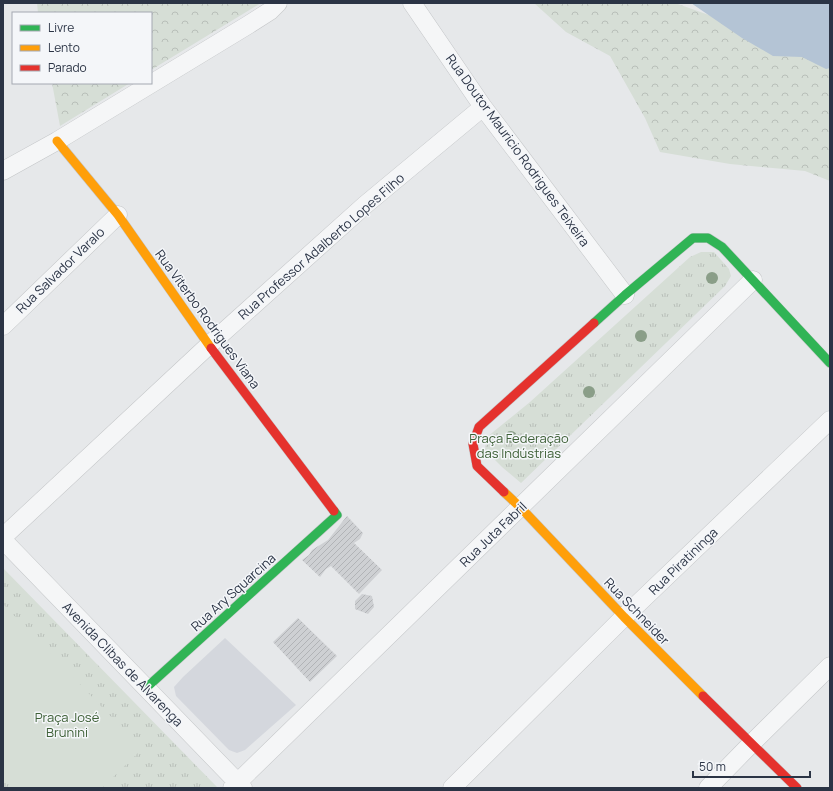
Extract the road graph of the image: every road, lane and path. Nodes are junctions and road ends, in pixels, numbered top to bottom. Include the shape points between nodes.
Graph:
1 (278, 3) edge
2 (412, 3) edge
3 (152, 83) edge
4 (151, 84) edge
5 (483, 107) junction
6 (57, 141) junction
7 (3, 171) edge
8 (118, 215) junction
9 (753, 280) junction
10 (625, 295) junction
11 (3, 326) edge
12 (209, 345) junction
13 (830, 363) edge
14 (830, 420) edge
15 (520, 508) junction
16 (337, 514) joint
17 (3, 536) edge
18 (3, 540) edge
19 (624, 616) junction
20 (830, 666) edge
21 (146, 688) junction
22 (751, 744) junction
23 (237, 786) edge
24 (452, 788) edge
25 (708, 788) edge
26 (797, 788) edge

1 - 3 street via 270,11
2 - 5 street, Rua Doutor Mauricio Rodrigues Teixeira
4 - 6 street
5 - 10 street, Rua Doutor Mauricio Rodrigues Teixeira
5 - 12 street, Rua Professor Adalberto Lopes Filho via 365,205
6 - 7 street
6 - 8 street, Rua Viterbo Rodrigues Viana
8 - 11 street, Rua Salvador Varalo
8 - 12 street, Rua Viterbo Rodrigues Viana
9 - 10 street via 722,247 708,238 693,238
9 - 13 street
9 - 15 street, Rua Juta Fabril
10 - 15 street, Rua Schneider via 480,427 473,444 477,466
12 - 16 street, Rua Viterbo Rodrigues Viana
12 - 17 street, Rua Professor Adalberto Lopes Filho
14 - 19 street, Rua Piratininga
15 - 19 street, Rua Schneider
15 - 23 street, Rua Juta Fabril
16 - 21 street, Rua Ary Squarcina
18 - 21 street, Avenida Clibas de Alvarenga
19 - 22 street, Rua Schneider
19 - 24 street, Rua Piratininga
20 - 22 street
21 - 23 street, Avenida Clibas de Alvarenga
22 - 25 street
22 - 26 street, Rua Schneider

